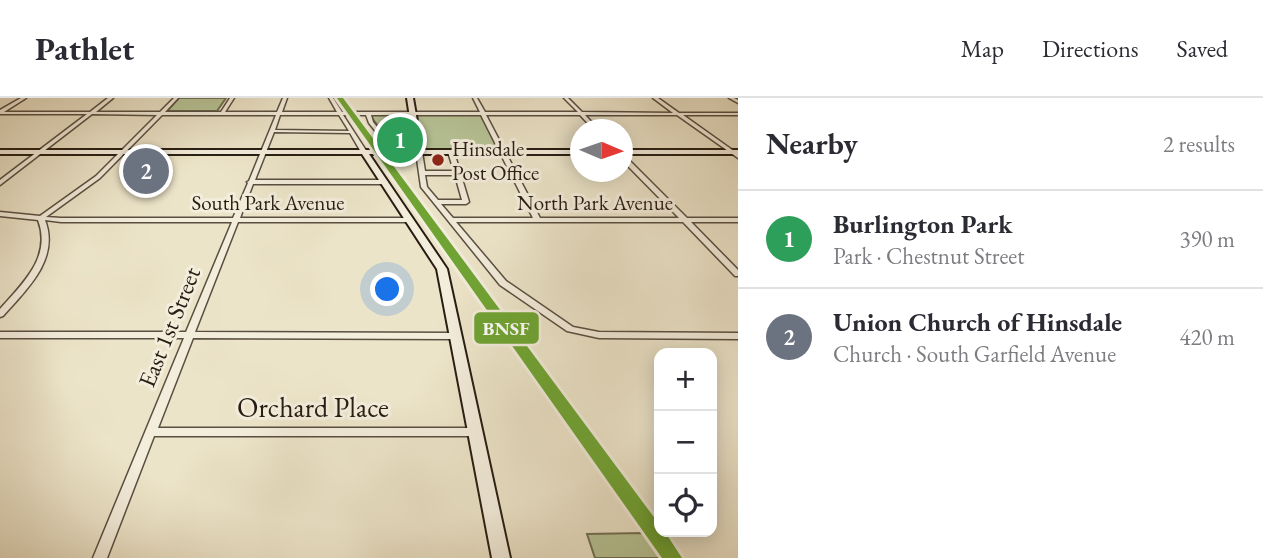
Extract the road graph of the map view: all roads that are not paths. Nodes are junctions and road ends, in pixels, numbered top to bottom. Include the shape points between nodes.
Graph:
1 (24, 98) edge
2 (111, 98) edge
3 (176, 98) edge
4 (232, 98) edge
5 (285, 98) edge
6 (331, 98) edge
7 (410, 98) edge
8 (475, 98) edge
9 (566, 98) edge
10 (655, 98) edge
11 (731, 98) edge
12 (738, 102) edge
13 (0, 112) edge
14 (92, 113) junction
15 (162, 113) junction
16 (222, 113) junction
17 (279, 113) junction
18 (339, 113) junction
19 (368, 113) junction
20 (412, 113) junction
21 (483, 114) junction
22 (582, 114) junction
23 (678, 114) junction
24 (738, 114) edge
25 (587, 119) edge
26 (271, 131) junction
27 (350, 132) junction
28 (124, 151) junction
29 (0, 152) edge
30 (41, 152) junction
31 (262, 152) junction
32 (364, 152) junction
33 (396, 152) junction
34 (451, 152) junction
35 (503, 152) junction
36 (570, 152) edge
37 (633, 154) edge
38 (736, 154) edge
39 (420, 156) junction
40 (633, 166) edge
41 (423, 173) junction
42 (458, 173) junction
43 (250, 181) junction
44 (385, 182) junction
45 (0, 183) edge
46 (436, 202) junction
47 (2, 212) edge
48 (41, 219) junction
49 (235, 219) junction
50 (452, 219) junction
51 (537, 219) junction
52 (410, 220) junction
53 (685, 220) junction
54 (738, 220) edge
55 (738, 274) edge
56 (0, 314) edge
57 (0, 335) edge
58 (188, 335) junction
59 (456, 336) junction
60 (738, 336) edge
61 (150, 432) junction
62 (476, 432) junction
63 (100, 558) edge
64 (501, 558) edge

1 - 13 street
2 - 14 street
3 - 15 street
4 - 16 street
5 - 17 street, East 1st Street
6 - 18 street
7 - 20 main road
8 - 21 street
9 - 22 street
10 - 23 street
11 - 12 street
13 - 14 street
14 - 15 street
14 - 30 street
15 - 16 street
15 - 28 street
16 - 17 street
17 - 18 street
17 - 26 street, East 1st Street
18 - 19 street
18 - 27 street
19 - 20 street
19 - 33 street
20 - 21 street
20 - 39 main road
21 - 22 street
21 - 35 street
22 - 23 street
22 - 25 street
23 - 24 street
23 - 38 street
26 - 27 street
26 - 31 street, East 1st Street
27 - 32 street
28 - 30 main road
28 - 31 main road
28 - 48 street via 98,177
29 - 30 main road
30 - 45 street
31 - 32 main road
31 - 43 street, East 1st Street
32 - 33 main road
32 - 44 main road
33 - 39 main road
34 - 35 main road
34 - 39 main road
34 - 42 street
35 - 36 main road
35 - 51 street
37 - 38 main road
39 - 41 street
40 - 53 street
41 - 42 street
41 - 46 street via 422,184
42 - 46 street via 466,202
43 - 44 street
43 - 49 street, East 1st Street
44 - 52 main road
46 - 50 street
47 - 48 street, South Park Avenue
48 - 49 street, South Park Avenue
48 - 56 street via 45,232 36,272
49 - 52 street, South Park Avenue
49 - 58 street, East 1st Street
50 - 51 street, North Park Avenue
50 - 60 street via 503,283 562,324 587,334
51 - 53 street, North Park Avenue
52 - 59 main road via 442,269
53 - 54 street, North Park Avenue
53 - 55 street
57 - 58 street
58 - 59 street
58 - 61 street, East 1st Street
59 - 62 main road
61 - 62 street, Orchard Place
61 - 63 street, East 1st Street
62 - 64 main road

